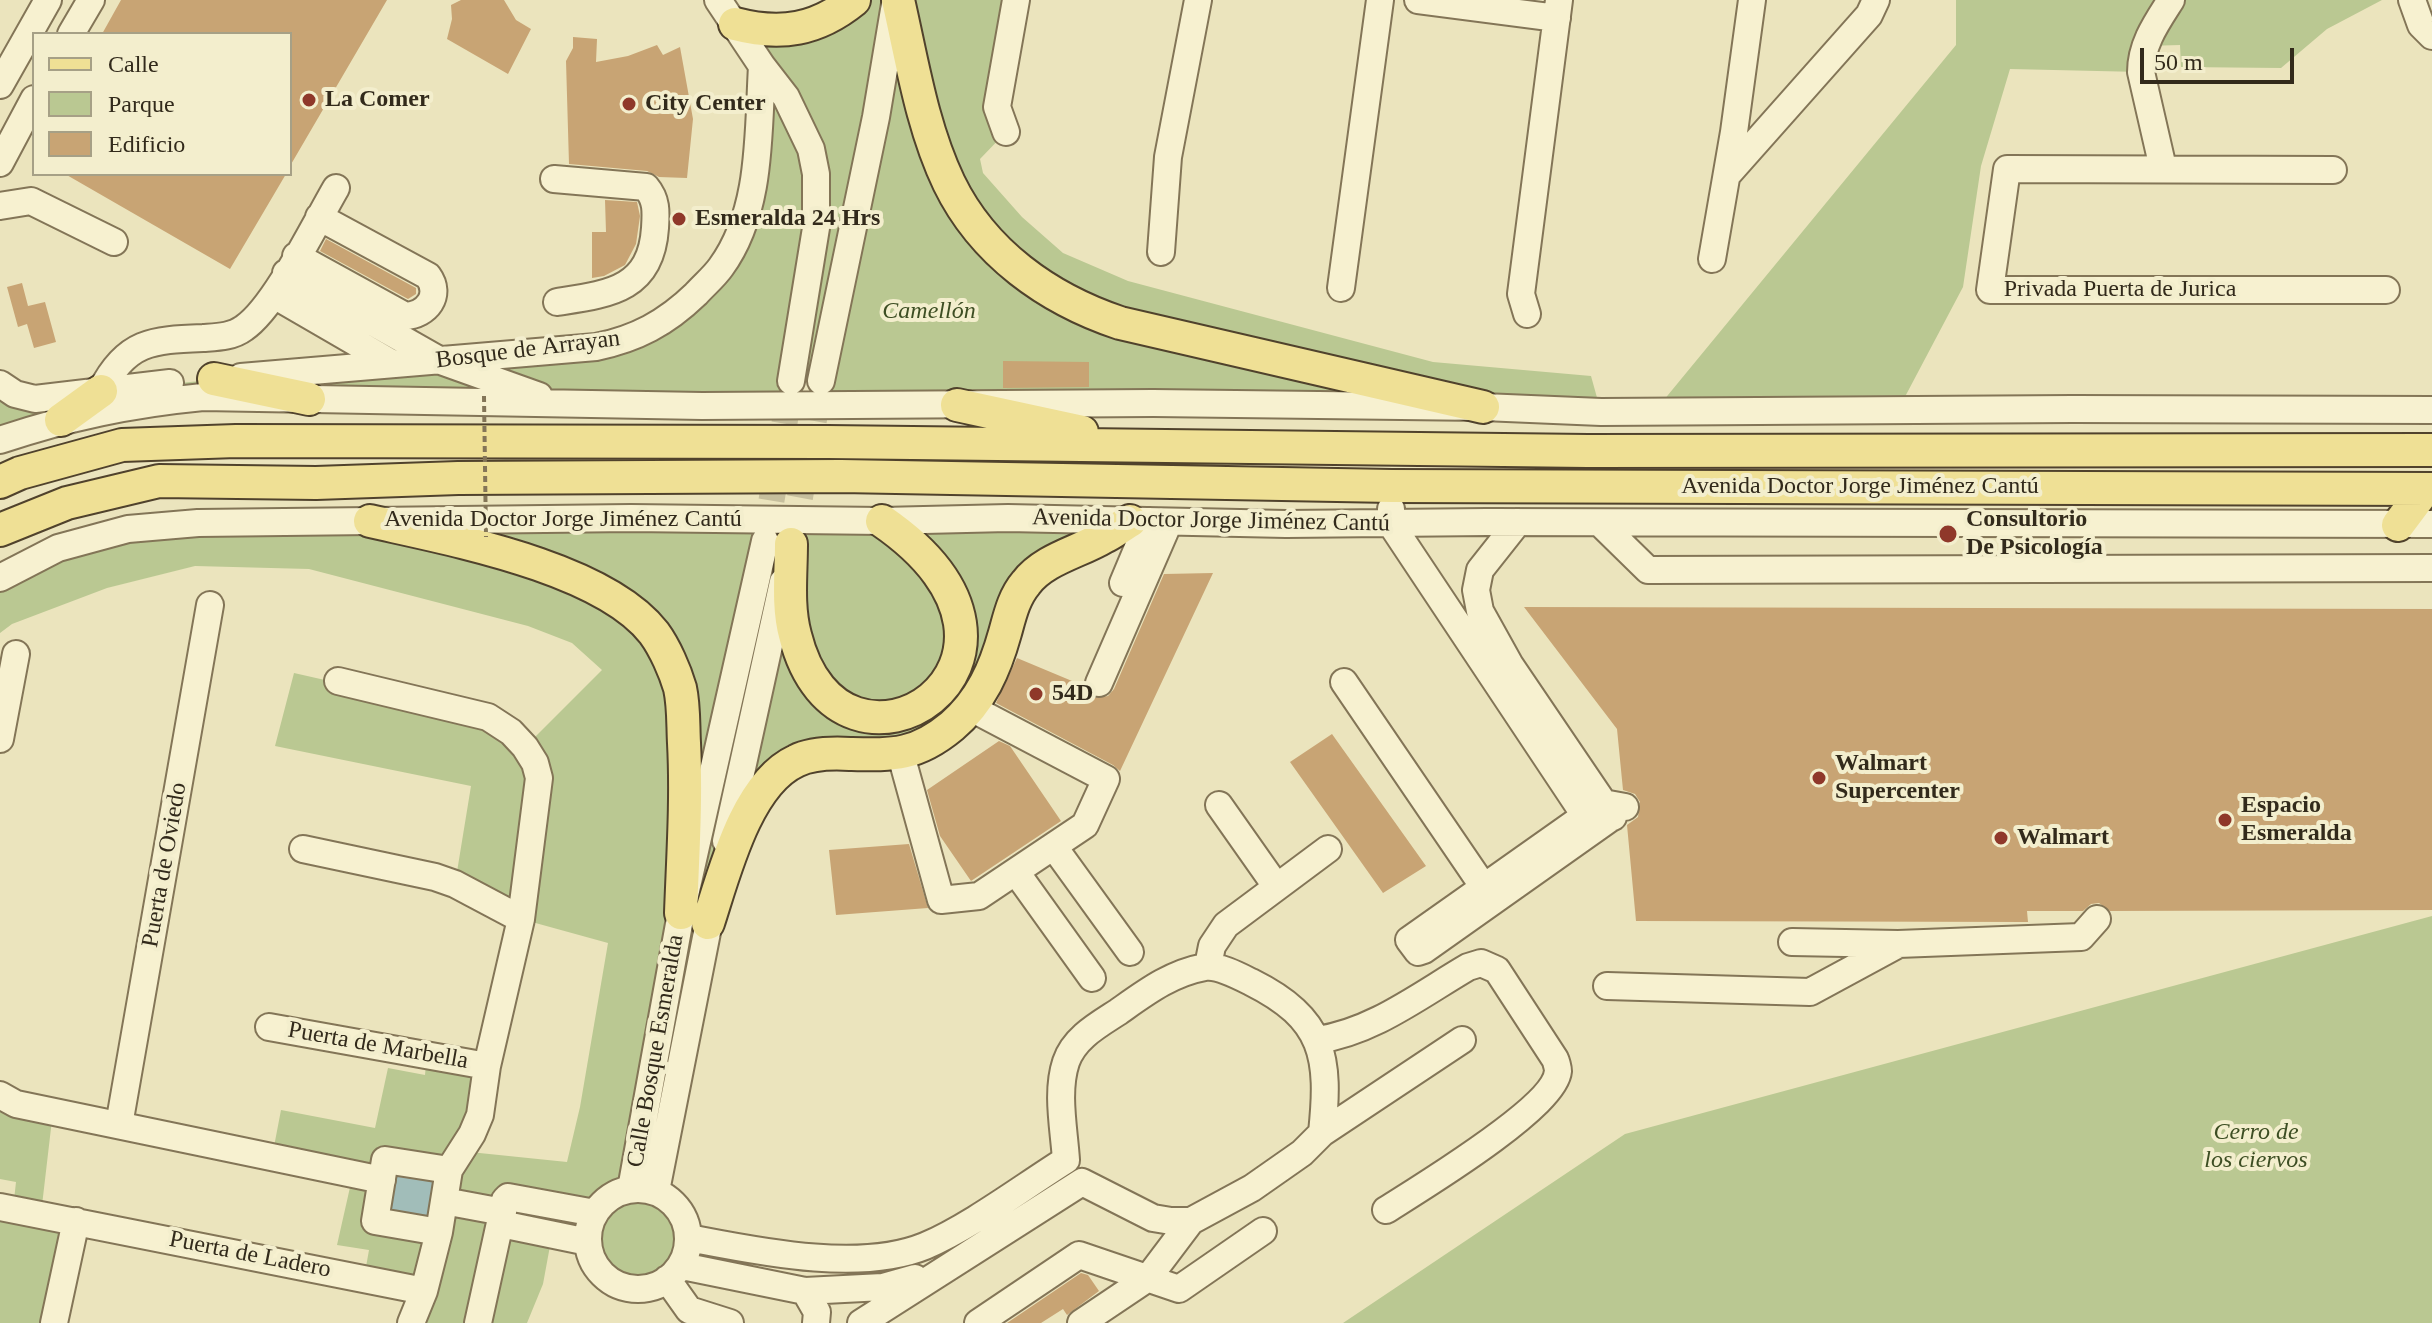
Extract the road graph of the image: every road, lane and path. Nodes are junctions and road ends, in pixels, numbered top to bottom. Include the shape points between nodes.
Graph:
1 (48, 0) edge
2 (91, 0) edge
3 (696, 0) edge
4 (854, 0) edge
5 (897, 0) edge
6 (1016, 0) edge
7 (1198, 0) edge
8 (1380, 0) edge
9 (1418, 0) edge
10 (1752, 0) edge
11 (1876, 0) edge
12 (2171, 0) edge
13 (2412, 0) edge
14 (1558, 9) edge
15 (726, 12) edge
16 (2428, 23) edge
17 (72, 32) edge
18 (762, 66) junction
19 (0, 85) edge
20 (32, 103) edge
21 (1006, 132) dead end
22 (0, 163) edge
23 (2163, 168) junction
24 (2333, 170) dead end
25 (1727, 175) junction
26 (554, 179) dead end
27 (336, 188) dead end
28 (0, 206) edge
29 (319, 217) junction
30 (114, 242) dead end
31 (1161, 252) dead end
32 (1712, 259) dead end
33 (284, 277) junction
34 (1341, 288) dead end
35 (2386, 290) dead end
36 (557, 302) dead end
37 (1527, 314) dead end
38 (417, 362) junction
39 (214, 379) junction
40 (791, 381) tunnel mouth
41 (821, 381) tunnel mouth
42 (101, 391) junction
43 (3, 395) edge
44 (484, 396) dead end
45 (309, 399) junction
46 (561, 404) junction
47 (957, 405) junction
48 (1483, 407) junction
49 (2432, 410) edge
50 (61, 420) junction
51 (0, 440) edge
52 (1147, 446) junction
53 (2432, 450) edge
54 (0, 482) edge
55 (1392, 486) junction
56 (2429, 489) edge
57 (370, 521) junction
58 (882, 521) junction
59 (1149, 521) junction
60 (1518, 522) junction
61 (1600, 523) junction
62 (1391, 524) junction
63 (2432, 524) edge
64 (2398, 525) junction
65 (0, 530) edge
66 (486, 537) dead end
67 (783, 540) joint
68 (2432, 568) edge
69 (0, 578) edge
70 (1123, 583) dead end
71 (210, 605) dead end
72 (16, 654) dead end
73 (338, 681) dead end
74 (1344, 682) dead end
75 (1099, 683) dead end
76 (971, 708) junction
77 (0, 739) edge
78 (901, 755) junction
79 (1219, 805) dead end
80 (1608, 816) junction
81 (1054, 847) junction
82 (303, 849) dead end
83 (1328, 849) dead end
84 (1016, 872) junction
85 (1276, 886) junction
86 (1483, 886) junction
87 (695, 918) junction
88 (521, 919) junction
89 (2097, 919) dead end
90 (1792, 942) dead end
91 (1898, 944) junction
92 (1130, 952) dead end
93 (1208, 966) junction
94 (1092, 978) dead end
95 (1607, 986) dead end
96 (269, 1027) dead end
97 (1317, 1040) junction
98 (1462, 1040) dead end
99 (487, 1066) junction
100 (0, 1095) edge
101 (119, 1125) junction
102 (1322, 1133) junction
103 (449, 1170) junction
104 (1045, 1173) junction
105 (382, 1180) junction
106 (644, 1190) junction
107 (1060, 1196) junction
108 (444, 1201) junction
109 (0, 1207) edge
110 (1386, 1210) dead end
111 (595, 1213) junction
112 (510, 1215) junction
113 (76, 1221) junction
114 (1191, 1221) junction
115 (1263, 1231) dead end
116 (439, 1232) junction
117 (689, 1238) junction
118 (588, 1242) junction
119 (945, 1268) junction
120 (674, 1273) junction
121 (1148, 1278) junction
122 (798, 1290) junction
123 (424, 1291) junction
124 (54, 1323) edge
125 (411, 1323) edge
126 (478, 1323) edge
127 (730, 1323) edge
128 (816, 1323) edge
129 (861, 1323) edge
130 (978, 1323) edge
131 (1081, 1323) edge

1 - 19 street
2 - 17 street
3 - 15 street via 711,13
4 - 15 main road via 834,16 778,31 760,31
5 - 41 street
5 - 48 main road via 949,183 984,235 1031,279 1074,305 1120,323
6 - 21 street via 997,107
7 - 31 street via 1168,157
8 - 34 street
9 - 14 street
10 - 25 street
11 - 25 street via 1869,15
12 - 23 street via 2141,58
13 - 16 street
14 - 37 street via 1521,294
15 - 18 street
18 - 38 street, Bosque de Arrayan via 747,215 720,269 694,296 660,324 619,342
18 - 40 street via 800,122 816,174 816,228
20 - 22 street
23 - 24 street, Privada Puerta de Jurica
23 - 35 street, Privada Puerta de Jurica via 2007,169 1990,290
25 - 32 street
26 - 36 street via 646,187 654,196 656,212 647,267 630,283 595,297
27 - 29 street
28 - 30 street via 31,201
29 - 33 street
29 - 33 street via 428,276 435,293 427,309 405,316
33 - 38 street
33 - 38 street
33 - 42 street via 243,329 155,340 119,362
38 - 39 street, Bosque de Arrayan
38 - 46 street
39 - 42 street, Bosque de Arrayan
39 - 45 main road
42 - 43 street, Bosque de Arrayan via 35,399
42 - 50 main road
44 - 66 path, bridge
45 - 46 street
45 - 50 street via 203,397
46 - 47 street
47 - 48 street
47 - 52 main road
48 - 49 street via 1601,412
50 - 51 street
52 - 53 main road, Avenida Doctor Jorge Jiménez Cantú
52 - 54 main road, Avenida Doctor Jorge Jiménez Cantú via 236,441 122,445
55 - 56 main road, Avenida Doctor Jorge Jiménez Cantú
55 - 62 street
55 - 65 main road, Avenida Doctor Jorge Jiménez Cantú via 841,476 159,481 67,503
56 - 64 main road
57 - 58 street, Avenida Doctor Jorge Jiménez Cantú
57 - 69 street, Avenida Doctor Jorge Jiménez Cantú via 128,529 58,548
57 - 87 main road via 495,550 570,576 620,604 654,633 682,703
58 - 59 street, Avenida Doctor Jorge Jiménez Cantú
58 - 67 main road via 933,565 961,621 962,646 951,678 926,702 895,716 859,716 844,710 806,667 794,635
59 - 62 street, Avenida Doctor Jorge Jiménez Cantú
59 - 70 street
59 - 75 street
59 - 76 main road via 1046,565 1024,585 991,676
60 - 61 street, Avenida Doctor Jorge Jiménez Cantú
60 - 62 street, Avenida Doctor Jorge Jiménez Cantú
60 - 80 street via 1480,570 1480,611
61 - 64 street, Avenida Doctor Jorge Jiménez Cantú
61 - 68 street via 1648,570
62 - 80 street
63 - 64 street, Avenida Doctor Jorge Jiménez Cantú
67 - 87 street, Calle Bosque Esmeralda
71 - 101 street, Puerta de Oviedo
72 - 77 street
73 - 88 street, Puerta de Marbella via 488,717 525,747 539,778
74 - 86 street
76 - 78 main road via 949,728
76 - 81 street via 1106,779 1085,825
78 - 84 street via 941,900 979,896
78 - 87 main road via 811,755 783,769 760,795
79 - 85 street
80 - 86 street
80 - 86 street via 1418,952 1409,940
81 - 84 street
81 - 92 street
82 - 88 street via 435,877
83 - 85 street
84 - 94 street
85 - 93 street via 1226,925 1212,946
87 - 106 street, Calle Bosque Esmeralda
88 - 99 street, Puerta de Marbella
89 - 91 street via 2081,937
90 - 91 street
91 - 95 street via 1810,992
93 - 97 street via 1271,992
93 - 104 street via 1167,979 1074,1047 1062,1094 1066,1160
96 - 99 street, Puerta de Marbella
97 - 102 street via 1327,1091
97 - 110 street via 1364,1029 1481,963 1497,970 1555,1059 1559,1070 1554,1081 1504,1133
98 - 102 street
99 - 103 street, Puerta de Marbella via 480,1115
100 - 101 street via 16,1104
101 - 105 street
102 - 114 street via 1252,1188
103 - 105 street via 385,1160
103 - 108 street
104 - 107 street
104 - 117 street via 924,1246 889,1257 831,1259
105 - 116 street via 375,1221
106 - 111 street via 617,1193
106 - 117 street via 677,1206
107 - 114 street via 1082,1182 1153,1218
107 - 119 street
108 - 112 street
108 - 116 street
109 - 113 street, Puerta de Ladero
111 - 112 street via 568,1208
111 - 118 street
112 - 118 street via 552,1235
112 - 126 street
113 - 123 street, Puerta de Ladero
113 - 124 street
114 - 121 street
115 - 121 street via 1179,1289
116 - 123 street
117 - 120 street
118 - 120 street via 599,1271 627,1288 659,1285
119 - 122 street via 883,1287
119 - 129 street
120 - 122 street via 726,1275
120 - 127 street via 689,1310
121 - 130 street via 1079,1255
121 - 131 street
122 - 128 street via 817,1312
123 - 125 street

